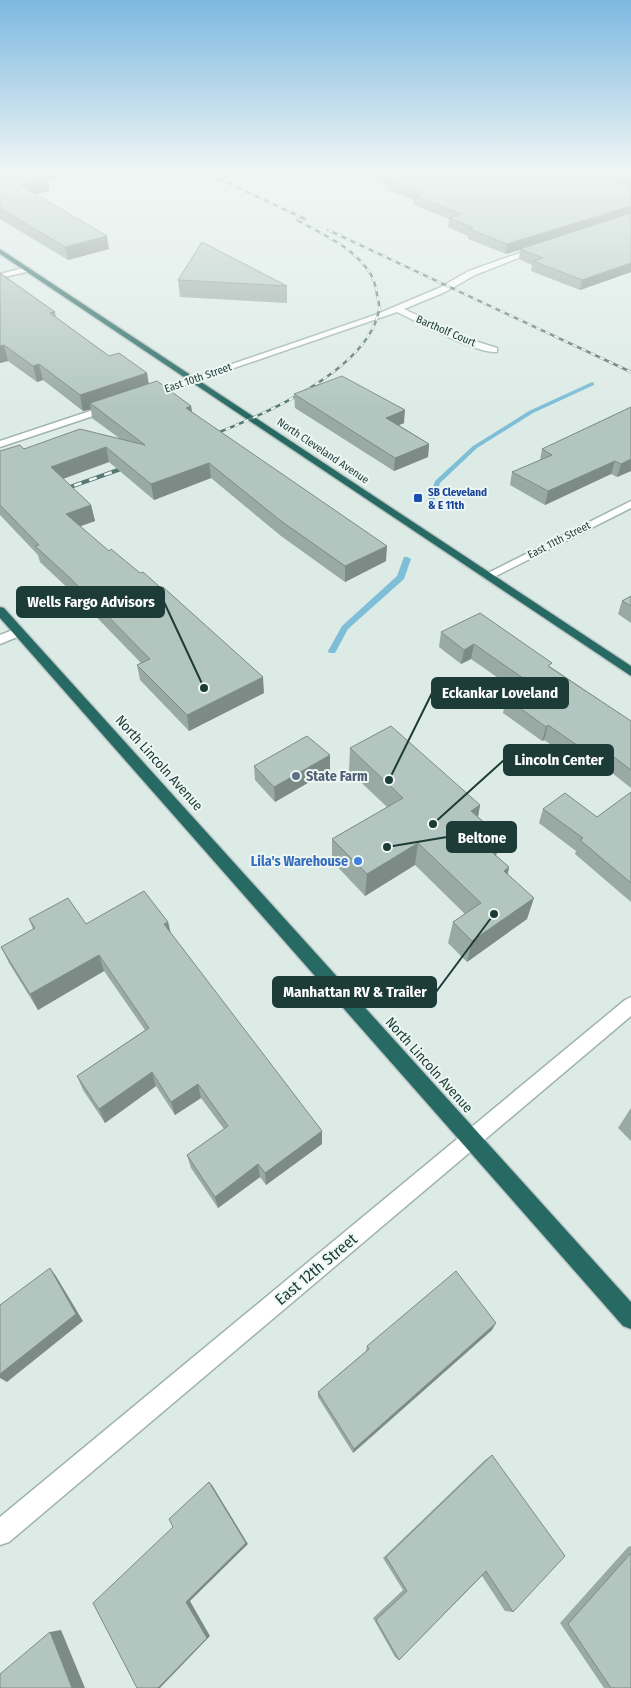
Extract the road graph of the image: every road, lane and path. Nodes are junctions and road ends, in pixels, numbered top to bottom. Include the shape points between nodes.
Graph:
1 (0, 251) edge
2 (530, 251) edge
3 (27, 269) junction
4 (0, 276) edge
5 (398, 309) junction
6 (494, 350) dead end
7 (192, 380) junction
8 (139, 398) edge
9 (122, 404) edge
10 (0, 444) edge
11 (631, 504) edge
12 (488, 576) junction
13 (0, 611) edge
14 (18, 632) junction
15 (0, 640) edge
16 (631, 672) edge
17 (631, 1005) edge
18 (471, 1139) junction
19 (631, 1318) edge
20 (0, 1532) edge

1 - 3 highway, North Cleveland Avenue
2 - 5 street, East 10th Street via 472,273
3 - 4 street
3 - 7 highway, North Cleveland Avenue
5 - 6 street, Bartholf Court via 462,340
5 - 7 street, East 10th Street
7 - 8 street, East 10th Street
7 - 12 highway, North Cleveland Avenue
9 - 10 street
11 - 12 street, East 11th Street
12 - 16 highway, North Cleveland Avenue
13 - 14 highway, North Lincoln Avenue
14 - 15 street
14 - 18 highway, North Lincoln Avenue
17 - 18 street, East 12th Street
18 - 19 highway, North Lincoln Avenue
18 - 20 street, East 12th Street

